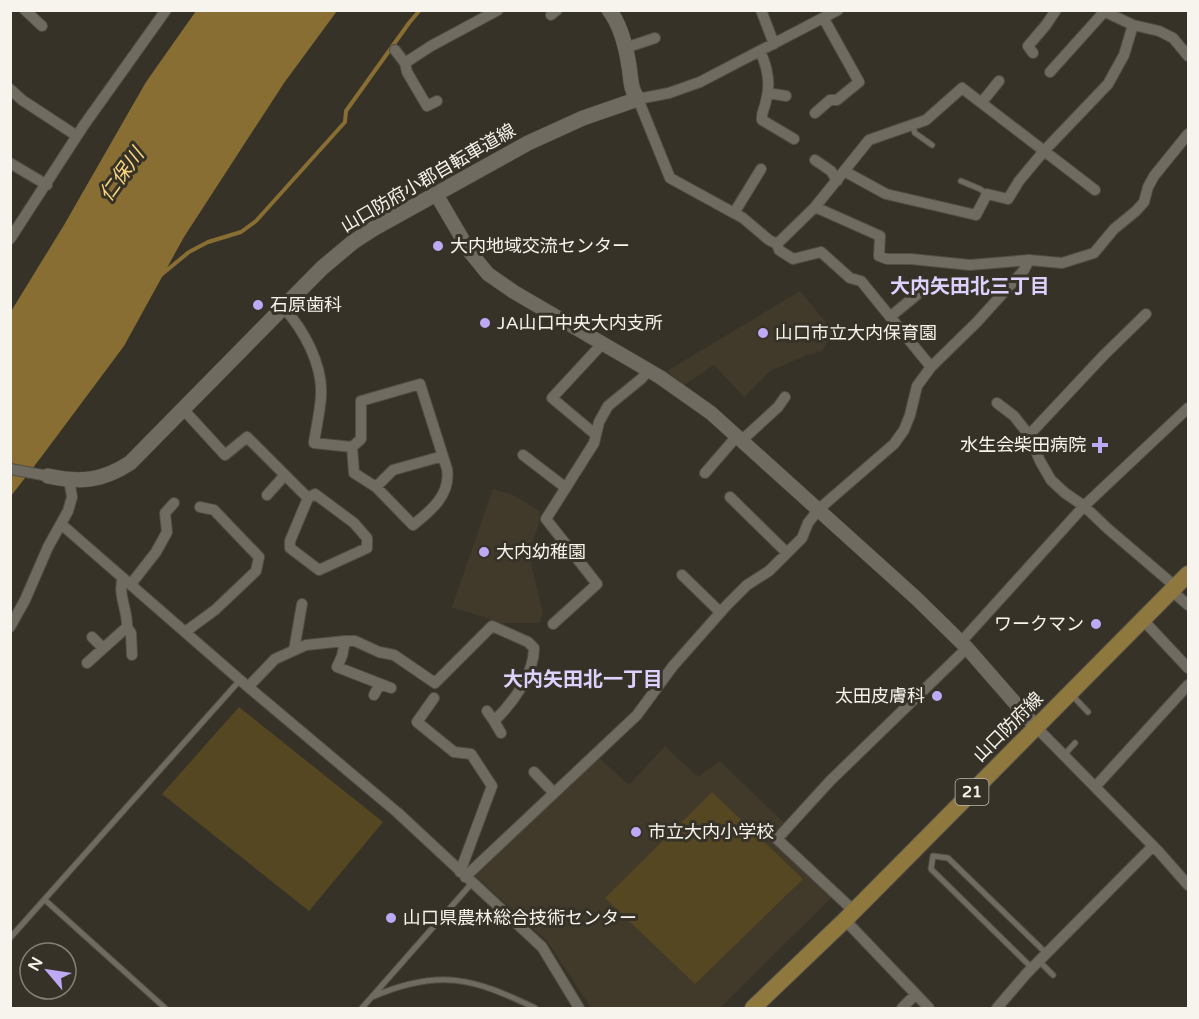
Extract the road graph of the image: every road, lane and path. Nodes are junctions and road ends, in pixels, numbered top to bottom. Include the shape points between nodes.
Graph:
1 (166, 10) edge
2 (498, 10) edge
3 (761, 10) edge
4 (838, 10) edge
5 (1056, 10) edge
6 (1103, 11) edge
7 (29, 12) edge
8 (616, 13) edge
9 (824, 19) junction
10 (1133, 25) junction
11 (42, 26) dead end
12 (655, 38) dead end
13 (774, 44) junction
14 (625, 48) junction
15 (395, 50) dead end
16 (760, 51) junction
17 (1033, 53) dead end
18 (1188, 56) edge
19 (405, 63) junction
20 (1050, 72) dead end
21 (999, 81) dead end
22 (10, 89) edge
23 (768, 93) junction
24 (786, 96) dead end
25 (638, 99) junction
26 (982, 102) junction
27 (428, 106) dead end
28 (815, 113) dead end
29 (912, 125) junction
30 (1188, 134) edge
31 (77, 136) junction
32 (794, 139) dead end
33 (932, 146) dead end
34 (1044, 151) junction
35 (815, 160) dead end
36 (10, 163) edge
37 (761, 170) dead end
38 (844, 171) junction
39 (837, 181) junction
40 (961, 182) dead end
41 (47, 185) junction
42 (1095, 190) dead end
43 (436, 194) junction
44 (987, 194) junction
45 (815, 207) junction
46 (734, 213) junction
47 (11, 239) edge
48 (777, 244) junction
49 (1029, 260) junction
50 (919, 293) dead end
51 (283, 308) junction
52 (1146, 314) dead end
53 (891, 316) junction
54 (602, 344) junction
55 (931, 367) junction
56 (648, 371) junction
57 (785, 397) dead end
58 (997, 403) dead end
59 (182, 408) junction
60 (1188, 408) edge
61 (596, 435) junction
62 (1029, 435) junction
63 (739, 439) junction
64 (352, 447) junction
65 (523, 455) dead end
66 (443, 456) junction
67 (10, 469) edge
68 (705, 473) dead end
69 (46, 476) joint
70 (284, 476) junction
71 (69, 480) junction
72 (376, 487) junction
73 (566, 488) junction
74 (267, 495) dead end
75 (730, 497) dead end
76 (308, 498) junction
77 (174, 503) dead end
78 (1084, 506) junction
79 (200, 507) dead end
80 (819, 509) junction
81 (61, 524) junction
82 (787, 553) junction
83 (1188, 574) edge
84 (682, 575) dead end
85 (127, 581) junction
86 (1174, 589) junction
87 (302, 604) dead end
88 (1188, 605) edge
89 (720, 612) junction
90 (1143, 620) junction
91 (553, 624) dead end
92 (10, 627) edge
93 (127, 627) junction
94 (185, 632) junction
95 (92, 637) dead end
96 (345, 641) junction
97 (964, 645) junction
98 (102, 648) junction
99 (294, 650) junction
100 (132, 655) dead end
101 (87, 663) dead end
102 (1188, 668) edge
103 (244, 683) junction
104 (1188, 685) edge
105 (1070, 693) junction
106 (374, 695) dead end
107 (434, 698) dead end
108 (487, 711) dead end
109 (1088, 712) dead end
110 (494, 721) junction
111 (1036, 727) junction
112 (501, 733) dead end
113 (1075, 743) dead end
114 (1064, 755) junction
115 (534, 772) dead end
116 (1095, 787) junction
117 (554, 793) junction
118 (1153, 846) junction
119 (466, 877) junction
120 (1188, 885) edge
121 (45, 900) junction
122 (849, 916) junction
123 (10, 938) edge
124 (1039, 961) junction
125 (1053, 975) dead end
126 (915, 995) junction
127 (372, 997) junction
128 (165, 1008) edge
129 (362, 1008) edge
130 (535, 1008) edge
131 (579, 1008) edge
132 (753, 1008) edge
133 (902, 1008) edge
134 (929, 1008) edge
135 (997, 1008) edge

1 - 31 street
2 - 19 street
3 - 13 street
4 - 9 street
5 - 17 street via 1028,46
6 - 10 street
6 - 20 street
7 - 11 street
8 - 14 main road
9 - 13 street
9 - 28 street via 859,82 837,100 828,96
10 - 18 street via 1173,38
10 - 34 street via 1124,54 1108,84
12 - 14 street
13 - 16 street
14 - 25 main road via 632,89
15 - 19 street
16 - 23 street
16 - 25 street via 700,82
19 - 27 street
21 - 26 street
22 - 31 street
23 - 24 street
23 - 32 street via 762,120
25 - 43 main road, 山口防府小郡自転車道線 via 528,143
25 - 46 street via 670,178
26 - 29 street via 962,88 927,120
26 - 34 street
29 - 33 lane via 915,133
29 - 38 street via 869,140
30 - 49 street via 1154,176 1136,211 1094,253 1062,263
31 - 41 street
34 - 42 street
34 - 44 street via 1008,199
35 - 39 street via 831,171
36 - 41 street
37 - 46 street
38 - 39 street
38 - 44 street via 886,194 975,215
39 - 45 street
40 - 44 lane
41 - 47 street
43 - 51 main road, 山口防府小郡自転車道線 via 353,242
43 - 54 street via 470,252 488,274
45 - 48 street
45 - 49 street via 880,236 879,256 888,259 970,265
46 - 48 street
48 - 53 street via 779,250 793,259 820,252 850,278 861,282
49 - 55 street via 1024,270
50 - 53 street
51 - 59 main road, 山口防府小郡自転車道線
51 - 64 street via 316,361 321,394 314,443
52 - 62 street
53 - 55 street
54 - 56 street
54 - 61 street via 552,398
55 - 80 street via 917,386 910,415 894,444
56 - 61 street via 608,406
56 - 63 street via 689,396
57 - 63 street
58 - 62 street
59 - 70 street via 225,454 247,437
59 - 71 main road, 山口防府小郡自転車道線 via 130,463 112,474 85,481
60 - 78 street
61 - 73 street
62 - 78 street via 1051,480
63 - 68 street
63 - 80 street
64 - 66 street via 361,438 361,400 420,384
64 - 72 street via 351,477
65 - 73 street
66 - 72 street via 393,470
66 - 72 street via 447,488 413,525
67 - 69 street
69 - 71 main road, 山口防府小郡自転車道線
70 - 74 street
70 - 76 street
71 - 81 street via 72,498
73 - 91 street via 546,519 597,584
75 - 82 street
76 - 76 street via 290,548 319,570 367,548 367,538 354,524 315,494
77 - 85 street via 165,513 167,532 156,552
78 - 86 street
78 - 97 street
79 - 94 street via 214,510 259,557 256,571
80 - 82 street via 802,538
80 - 97 street
81 - 85 street
81 - 92 street
82 - 89 street
83 - 86 main road, 山口防府線 / 21
84 - 89 street
85 - 93 street via 121,585
85 - 94 street
86 - 88 street
86 - 90 main road, 山口防府線 / 21
87 - 99 street
89 - 117 street via 637,715
90 - 102 street
90 - 105 main road, 山口防府線 / 21
93 - 98 street
93 - 100 street
94 - 103 street
95 - 98 street
96 - 99 street
96 - 106 street via 337,667 386,686
96 - 110 street via 394,655 435,683 492,626 528,642 534,648 534,661 520,688
97 - 111 street
97 - 122 street via 777,839
98 - 101 street
99 - 103 street via 274,659
103 - 119 street via 398,813
103 - 121 lane
104 - 116 street
105 - 109 lane
105 - 111 main road, 山口防府線 / 21
107 - 119 street via 417,722 454,752 471,754 492,786
108 - 110 street
110 - 112 street
111 - 114 street
111 - 122 main road, 山口防府線 / 21
113 - 114 lane
114 - 116 street
115 - 117 street
116 - 118 street
117 - 119 street
118 - 120 street
118 - 124 street
119 - 127 lane
119 - 131 street via 542,947
121 - 123 lane
121 - 128 lane
122 - 126 street
122 - 132 main road, 山口防府線 / 21
124 - 124 lane via 931,869 933,856 948,858
124 - 125 lane
124 - 135 street
126 - 133 street
126 - 134 street
127 - 129 lane
127 - 130 lane via 414,981 448,979 492,988

